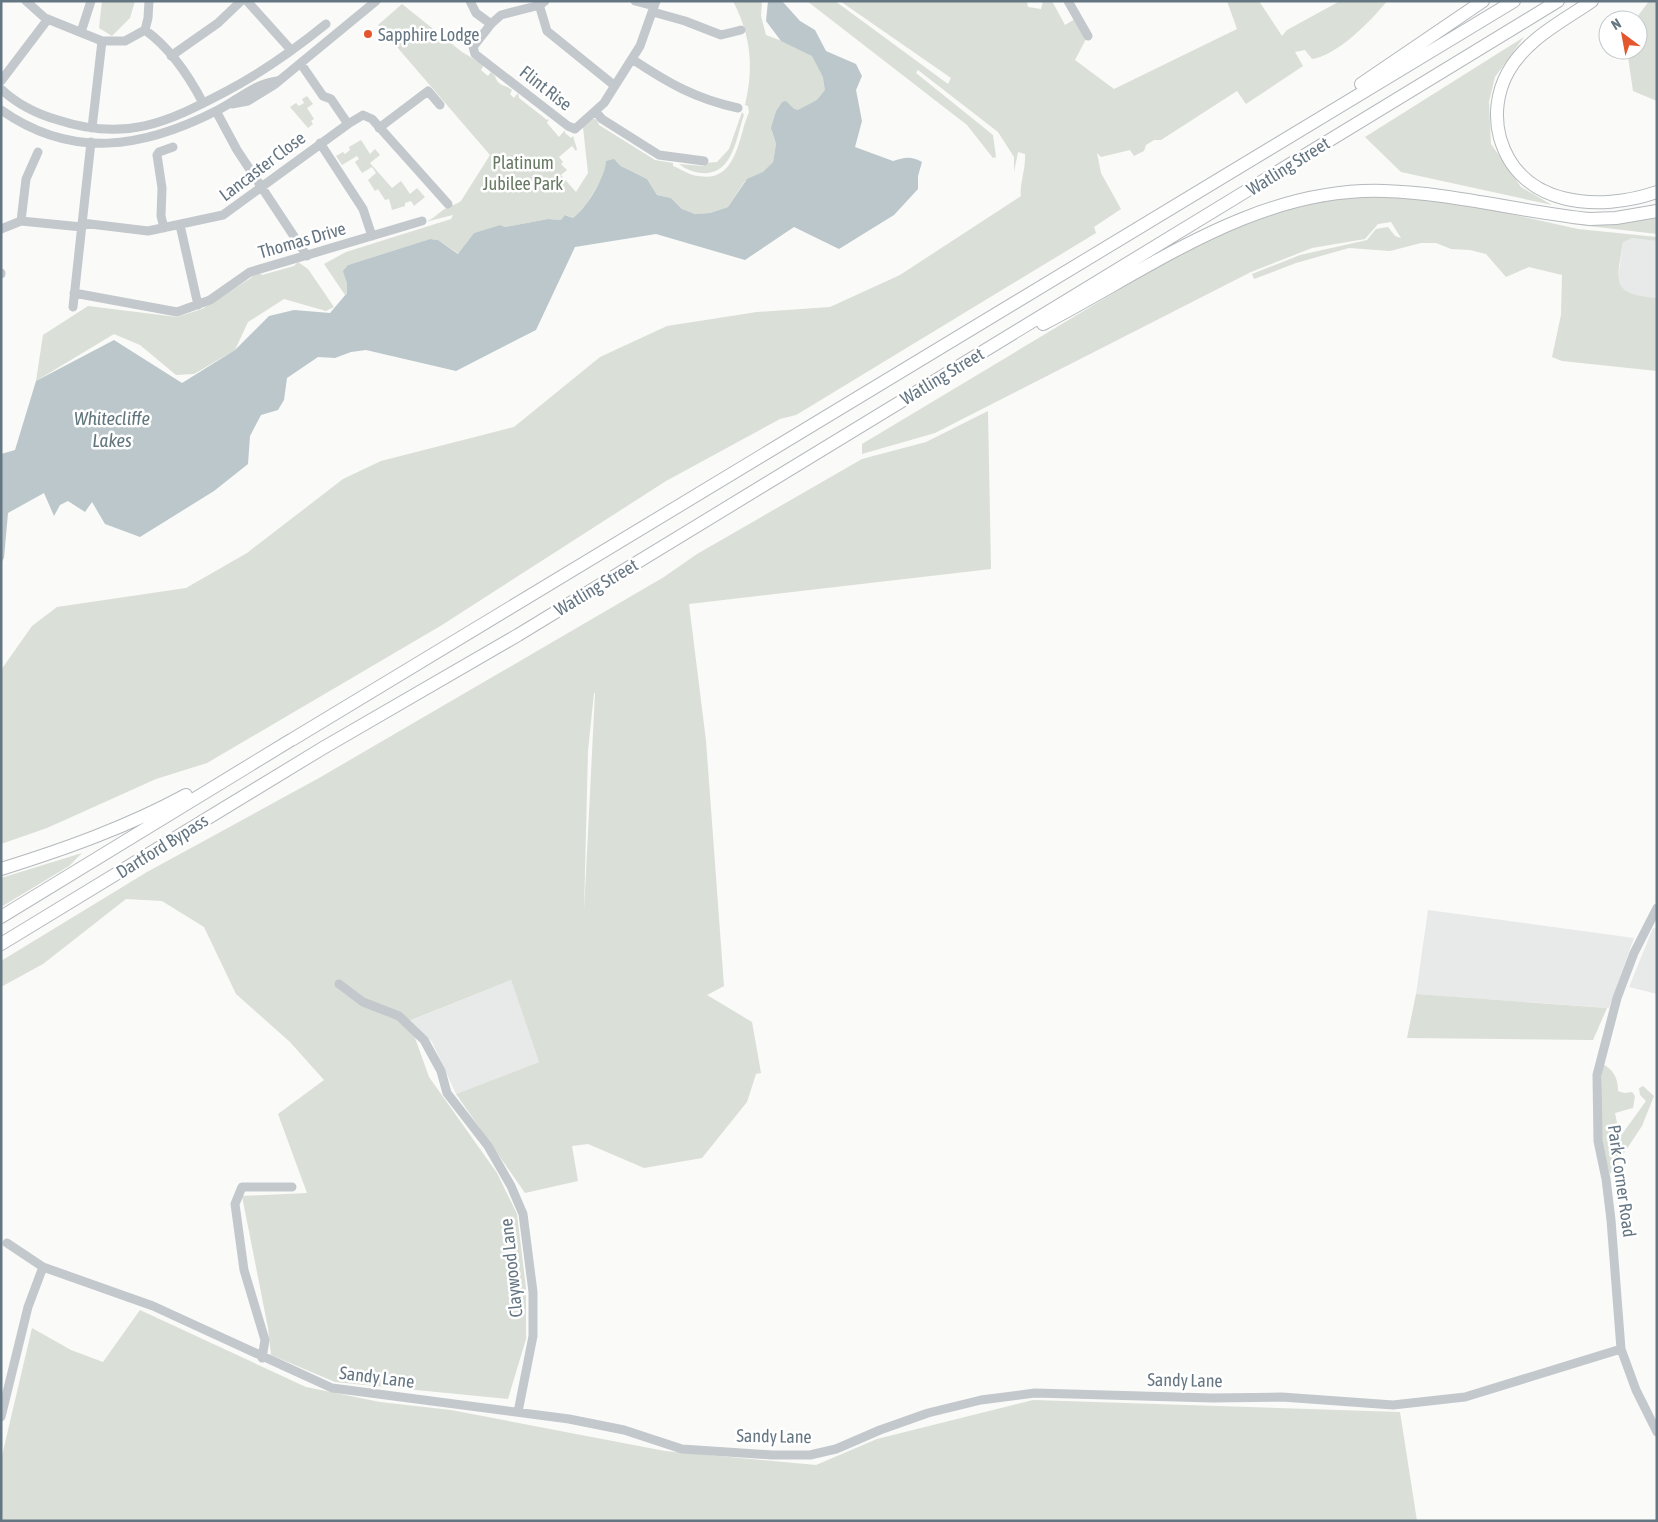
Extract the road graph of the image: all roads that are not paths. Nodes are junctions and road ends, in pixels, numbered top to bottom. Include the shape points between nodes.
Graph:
1 (26, 1) edge
2 (90, 1) edge
3 (149, 1) edge
4 (241, 1) edge
5 (247, 1) edge
6 (470, 1) edge
7 (635, 1) edge
8 (1068, 1) edge
9 (1483, 1) edge
10 (1514, 1) edge
11 (1558, 1) edge
12 (1592, 1) edge
13 (371, 3) edge
14 (541, 3) edge
15 (654, 7) edge
16 (48, 20) junction
17 (326, 24) dead end
18 (491, 24) junction
19 (145, 30) junction
20 (741, 30) dead end
21 (81, 32) junction
22 (1088, 36) dead end
23 (102, 41) junction
24 (291, 50) junction
25 (171, 56) junction
26 (632, 59) junction
27 (301, 64) junction
28 (1, 81) edge
29 (614, 86) junction
30 (1, 89) edge
31 (203, 103) junction
32 (440, 105) dead end
33 (738, 108) dead end
34 (1, 110) edge
35 (216, 111) junction
36 (596, 112) junction
37 (348, 124) junction
38 (92, 128) junction
39 (379, 128) junction
40 (91, 142) junction
41 (320, 144) junction
42 (173, 147) dead end
43 (38, 152) dead end
44 (704, 161) dead end
45 (1224, 176) junction
46 (262, 187) junction
47 (1657, 192) edge
48 (448, 204) dead end
49 (1657, 211) edge
50 (21, 221) junction
51 (422, 221) dead end
52 (82, 225) junction
53 (180, 225) junction
54 (164, 228) junction
55 (1, 229) edge
56 (372, 236) junction
57 (307, 256) junction
58 (74, 293) junction
59 (198, 305) junction
60 (73, 306) dead end
61 (939, 378) junction
62 (294, 738) junction
63 (323, 748) joint
64 (1, 869) edge
65 (1657, 908) edge
66 (1, 917) edge
67 (1, 944) edge
68 (339, 984) dead end
69 (292, 1187) dead end
70 (7, 1243) dead end
71 (44, 1267) junction
72 (1621, 1349) junction
73 (262, 1358) junction
74 (518, 1412) junction
75 (1, 1417) edge
76 (1657, 1432) edge

1 - 16 street
2 - 21 street
3 - 19 street
4 - 25 street via 218,23
5 - 24 street
6 - 18 street via 476,13
7 - 15 street
8 - 22 street
9 - 45 highway
10 - 45 highway, Watling Street
11 - 61 highway, Watling Street
12 - 47 highway via 1534,42 1508,71 1500,90 1497,111 1503,148 1522,176 1554,196 1571,201 1609,203
13 - 27 street
14 - 18 street via 501,15
14 - 29 street via 547,31
15 - 20 street via 721,35
15 - 26 street, Flint Rise
16 - 21 street
16 - 28 street
17 - 24 street
18 - 36 street, Flint Rise via 473,47 476,54 568,126 575,129
19 - 23 street via 122,42
19 - 25 street
21 - 23 street
23 - 38 street
24 - 31 street via 238,86
25 - 31 street via 191,80
26 - 29 street, Flint Rise
26 - 33 street via 683,90 701,95 708,101
27 - 35 street via 248,101
27 - 37 street
29 - 36 street, Flint Rise
30 - 38 street via 41,114
31 - 38 street via 152,125
32 - 39 street via 428,91
34 - 40 street via 43,133
35 - 40 street via 153,138
35 - 46 street
36 - 44 street via 660,155
37 - 39 street via 364,115
37 - 41 street, Lancaster Close
39 - 48 street
40 - 52 street
41 - 46 street, Lancaster Close
41 - 56 street via 363,209
42 - 54 street via 159,152 157,156
43 - 50 street via 26,179
45 - 62 highway, Watling Street
46 - 53 street, Lancaster Close via 223,215
46 - 57 street
49 - 61 highway via 1590,220 1382,191 1348,192 1298,201 1247,216 1196,239 1075,308
50 - 52 street, Lancaster Close
50 - 55 street
51 - 56 street, Thomas Drive
52 - 54 street, Lancaster Close via 148,231
52 - 58 street
53 - 54 street, Lancaster Close
53 - 59 street
56 - 57 street, Thomas Drive
57 - 59 street, Thomas Drive via 250,272
58 - 59 street, Thomas Drive via 176,312
58 - 60 street
61 - 63 highway, Watling Street via 518,635
62 - 64 highway via 170,804 106,833
62 - 66 highway, Dartford Bypass
63 - 67 highway, Dartford Bypass
65 - 72 street, Park Corner Road via 1634,953 1617,998 1597,1075 1598,1141 1611,1220
68 - 74 street, Claywood Lane via 363,1002 399,1016 424,1040 441,1070 447,1093 488,1146 523,1214 533,1292 533,1336
69 - 73 street via 242,1187 235,1204 244,1270 265,1340
70 - 71 street, Sandy Lane
71 - 73 street, Sandy Lane via 153,1306
71 - 75 street via 28,1307
72 - 74 street, Sandy Lane via 1465,1397 1393,1405 1282,1396 1212,1398 1035,1393 990,1398 928,1413 836,1450 810,1455 682,1448 624,1430
72 - 76 street, Park Corner Road via 1636,1390
73 - 74 street, Sandy Lane via 332,1388

